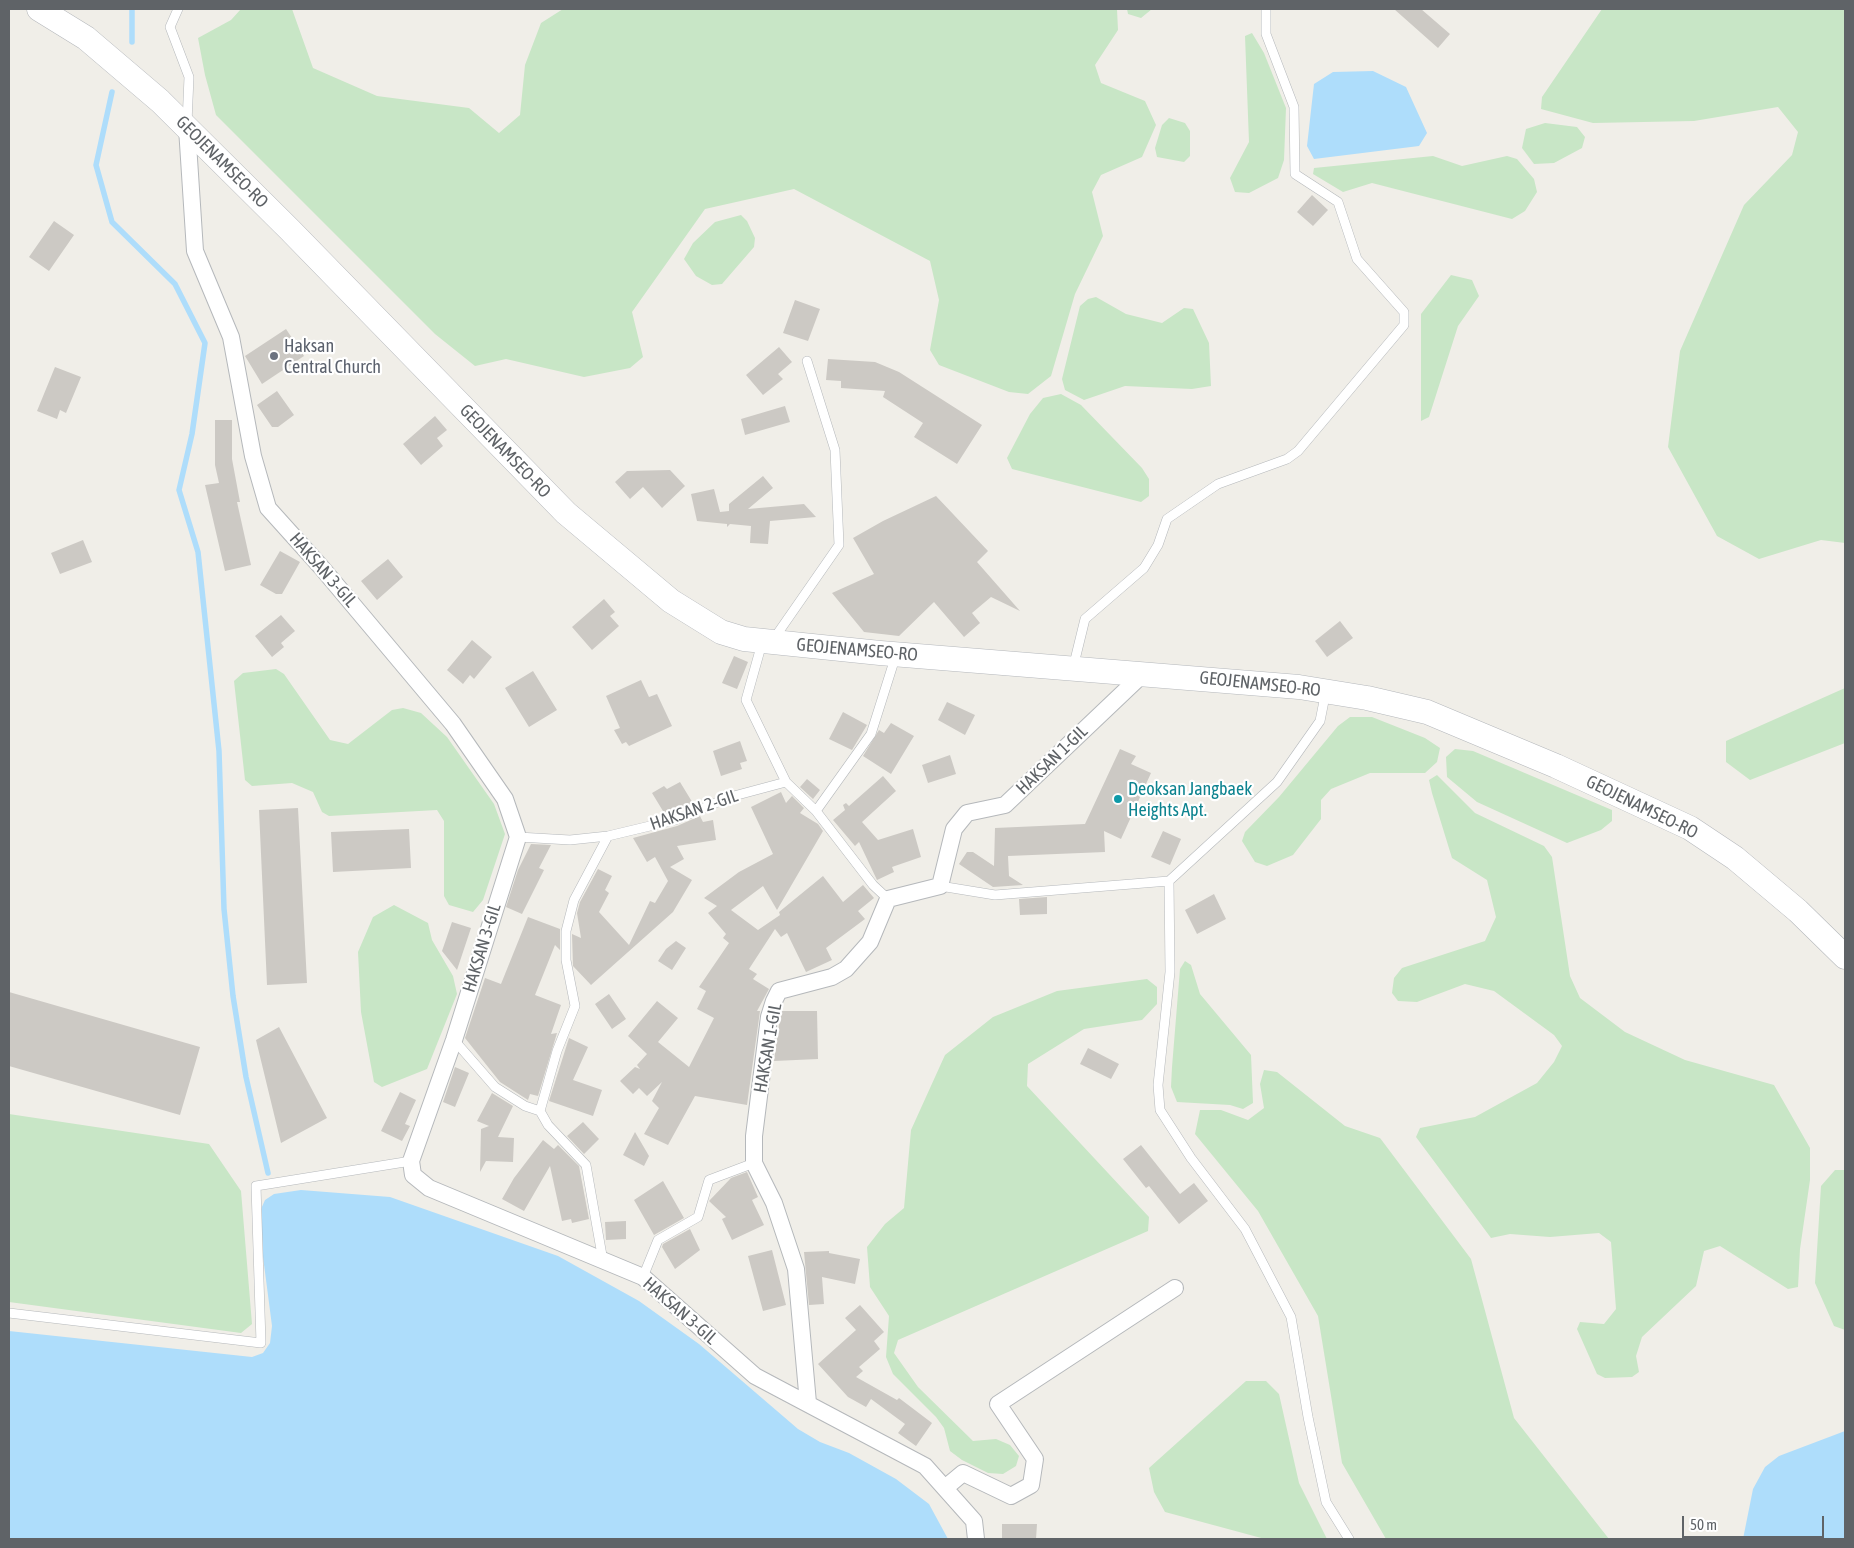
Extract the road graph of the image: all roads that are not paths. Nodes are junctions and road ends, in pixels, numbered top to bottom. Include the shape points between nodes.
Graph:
1 (40, 9) edge
2 (178, 9) edge
3 (1266, 9) edge
4 (187, 128) junction
5 (807, 361) dead end
6 (767, 641) junction
7 (896, 654) junction
8 (1073, 668) junction
9 (1144, 673) junction
10 (1326, 691) junction
11 (786, 782) junction
12 (816, 811) junction
13 (518, 836) junction
14 (608, 836) junction
15 (1169, 881) junction
16 (940, 886) junction
17 (888, 899) junction
18 (1845, 957) edge
19 (454, 1040) junction
20 (540, 1111) junction
21 (412, 1161) junction
22 (754, 1163) junction
23 (603, 1261) junction
24 (643, 1277) junction
25 (1175, 1288) dead end
26 (9, 1313) edge
27 (808, 1403) junction
28 (945, 1488) junction
29 (976, 1539) edge
30 (1349, 1539) edge

1 - 4 main road, GEOJENAMSEO-RO via 86,38
2 - 4 lane via 170,28 189,78
3 - 8 lane via 1266,34 1294,107 1295,174 1338,202 1357,259 1404,312 1404,325 1298,451 1287,459 1218,484 1167,518 1158,545 1144,568 1085,619
4 - 6 main road, GEOJENAMSEO-RO via 566,512 671,601 697,619 721,632
4 - 13 street, HAKSAN 3-GIL via 195,251 231,336 253,456 268,508 453,724 505,799
5 - 6 lane via 835,450 839,544
6 - 7 main road, GEOJENAMSEO-RO
6 - 11 lane via 746,700
7 - 8 main road, GEOJENAMSEO-RO
7 - 12 lane via 870,734
8 - 9 main road, GEOJENAMSEO-RO
9 - 10 main road, GEOJENAMSEO-RO
9 - 16 street, HAKSAN 1-GIL via 1005,804 967,813 954,830
10 - 15 lane via 1320,722 1277,782
10 - 18 main road, GEOJENAMSEO-RO via 1427,712 1556,766 1690,828 1735,858 1798,911
11 - 12 lane
11 - 14 lane, HAKSAN 2-GIL via 730,797 675,820
12 - 17 lane
13 - 14 lane, HAKSAN 2-GIL via 570,840
13 - 19 street, HAKSAN 3-GIL
14 - 20 lane via 574,900 566,931 566,960 575,1006 557,1051
15 - 16 lane via 995,895
15 - 30 lane via 1170,972 1158,1085 1160,1110 1191,1158 1245,1229 1291,1317 1326,1502
16 - 17 street
17 - 22 street, HAKSAN 1-GIL via 870,942 846,969 832,977 779,991 774,1001 754,1136
19 - 20 lane via 495,1087
19 - 21 street, HAKSAN 3-GIL
20 - 23 lane via 548,1125 586,1165
21 - 23 street, HAKSAN 3-GIL via 413,1175 429,1188
21 - 26 lane via 256,1186 262,1343
22 - 24 lane via 709,1180 698,1217 658,1240
22 - 27 street, HAKSAN 1-GIL via 774,1203 796,1270
23 - 24 street, HAKSAN 3-GIL
24 - 27 street, HAKSAN 3-GIL via 755,1376
25 - 28 street via 998,1404 1035,1459 1031,1485 1011,1496 963,1473
27 - 28 street, HAKSAN 3-GIL via 925,1466
28 - 29 street, HAKSAN 3-GIL via 974,1521

